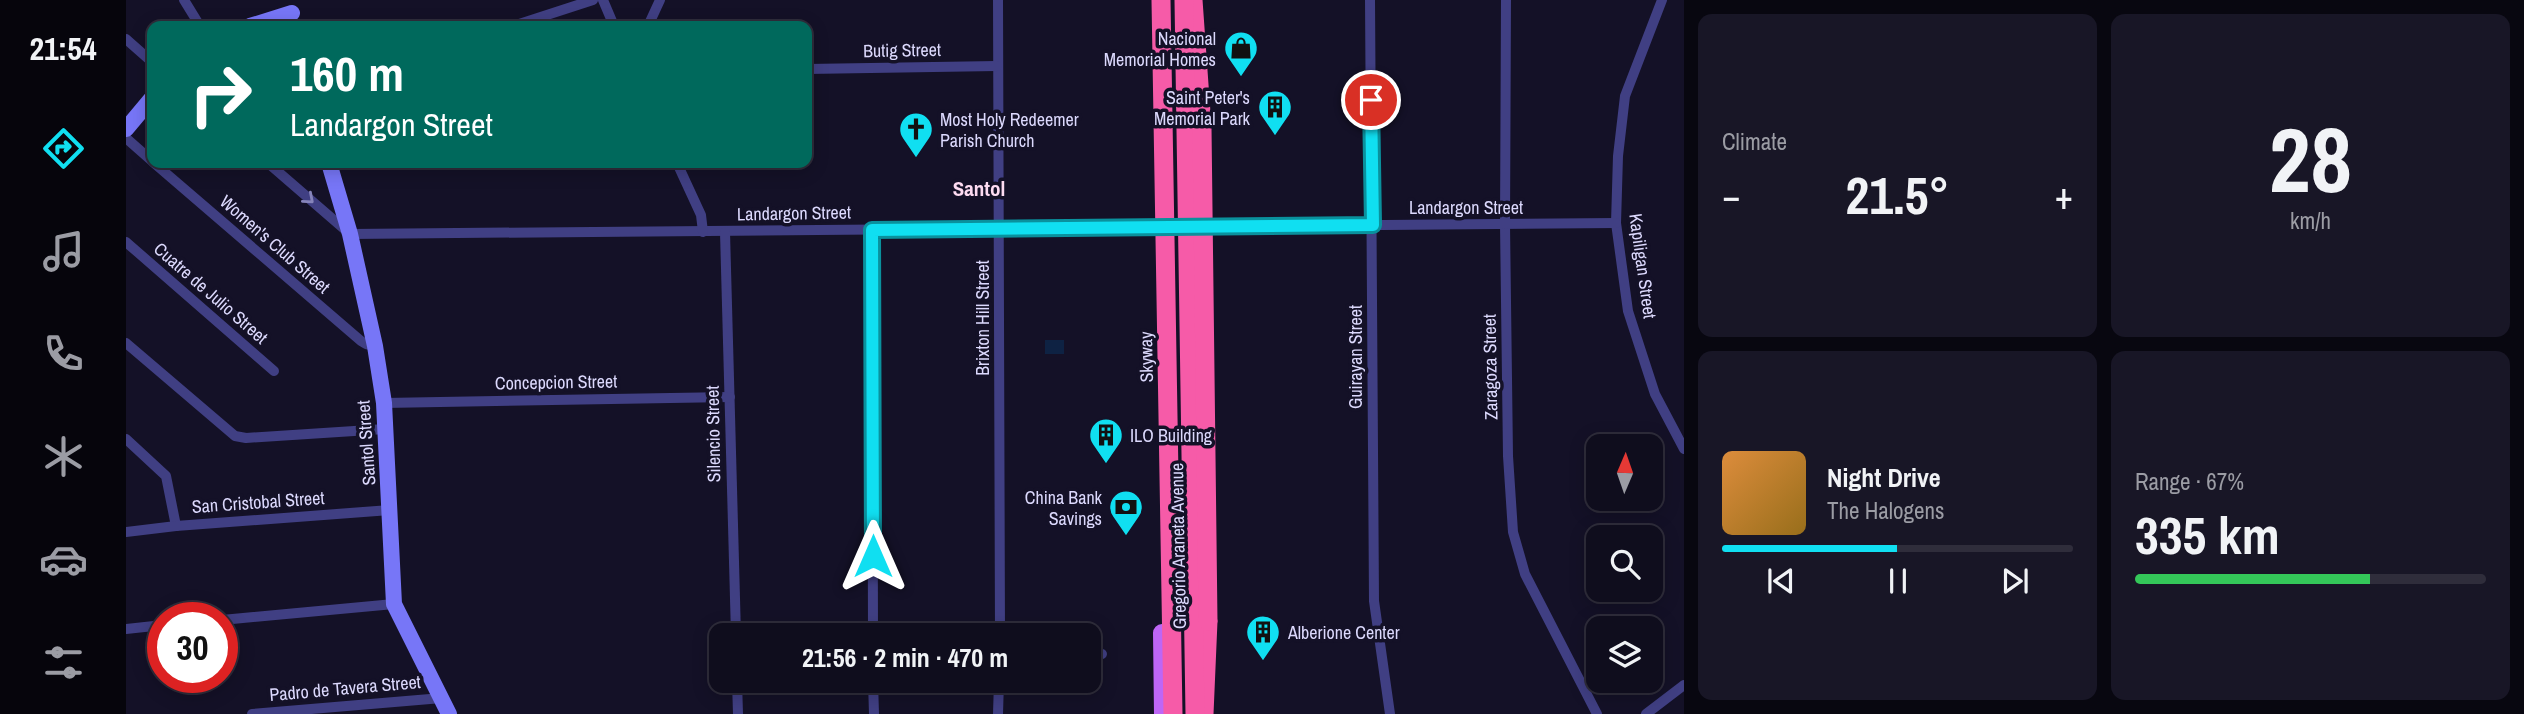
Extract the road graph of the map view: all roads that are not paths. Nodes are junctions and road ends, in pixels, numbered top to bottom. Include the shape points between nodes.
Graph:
1 (184, 0) edge
2 (593, 0) edge
3 (603, 0) edge
4 (660, 0) edge
5 (998, 0) edge
6 (1159, 0) edge
7 (1184, 0) edge
8 (1192, 0) edge
9 (1370, 0) edge
10 (1506, 0) edge
11 (1662, 0) edge
12 (292, 13) edge
13 (197, 21) edge
14 (266, 21) edge
15 (528, 21) edge
16 (612, 21) edge
17 (650, 21) edge
18 (126, 39) edge
19 (147, 58) edge
20 (997, 66) junction
21 (812, 69) edge
22 (147, 104) edge
23 (126, 129) edge
24 (126, 138) edge
25 (147, 157) edge
26 (160, 168) edge
27 (274, 168) edge
28 (330, 168) edge
29 (679, 168) edge
30 (1616, 223) junction
31 (1505, 224) junction
32 (1373, 225) junction
33 (1194, 226) junction
34 (1159, 227) junction
35 (1000, 228) junction
36 (872, 230) junction
37 (703, 232) junction
38 (725, 232) junction
39 (350, 234) junction
40 (126, 242) edge
41 (126, 343) edge
42 (375, 346) junction
43 (1205, 349) junction
44 (274, 370) dead end
45 (730, 397) junction
46 (384, 403) junction
47 (385, 429) junction
48 (126, 439) edge
49 (1197, 442) junction
50 (1684, 449) edge
51 (390, 510) junction
52 (176, 526) junction
53 (127, 533) edge
54 (394, 604) junction
55 (238, 619) edge
56 (736, 623) edge
57 (873, 623) edge
58 (1000, 623) edge
59 (147, 626) edge
60 (126, 628) edge
61 (1684, 685) edge
62 (737, 693) edge
63 (873, 693) edge
64 (999, 693) edge
65 (442, 698) junction
66 (252, 714) edge
67 (449, 714) edge
68 (738, 714) edge
69 (874, 714) edge
70 (998, 714) edge
71 (1163, 714) edge
72 (1173, 714) edge
73 (1195, 714) edge
74 (1203, 714) edge
75 (1390, 714) edge
76 (1597, 714) edge
77 (1646, 714) edge

1 - 13 street
2 - 15 street
3 - 16 street
4 - 17 street
5 - 20 street, Brixton Hill Street
6 - 34 main road, Gregorio Araneta Avenue
6 - 72 highway, Skyway, bridge
7 - 73 highway, bridge
8 - 33 main road, Gregorio Araneta Avenue
8 - 43 highway, bridge via 1202,127
9 - 32 street, Guirayan Street
10 - 31 street, Zaragoza Street
11 - 30 street, Kapiligan Street via 1625,96
12 - 14 street
18 - 19 street
20 - 21 street, Butig Street
20 - 35 street, Brixton Hill Street
22 - 23 street
24 - 25 street, Women's Club Street
26 - 42 street, Women's Club Street via 361,341
27 -> 39 street
28 - 39 street, Santol Street
29 - 37 street via 701,215
30 - 31 street, Landargon Street
30 - 50 street, Kapiligan Street via 1628,312 1655,394
31 - 32 street, Landargon Street
31 - 76 street, Zaragoza Street via 1513,532 1525,574
32 - 33 street, Landargon Street
32 - 75 street, Guirayan Street via 1374,601
33 - 34 street, Landargon Street
33 - 49 main road, Gregorio Araneta Avenue
34 - 35 street, Landargon Street
34 - 71 main road, Gregorio Araneta Avenue
35 - 36 street, Landargon Street
35 - 58 street, Brixton Hill Street
36 - 38 street, Landargon Street
36 - 57 street
37 - 38 street, Landargon Street
37 - 39 street, Landargon Street
38 - 45 street, Silencio Street
39 - 42 street, Santol Street
40 - 44 street, Cuatre de Julio Street
41 - 47 street via 235,436
42 - 46 street, Santol Street
43 - 49 highway, bridge
43 - 74 highway, bridge via 1208,621
45 - 46 street, Concepcion Street
45 - 56 street, Silencio Street
46 - 47 street, Santol Street
47 - 51 street, Santol Street
48 - 52 street via 166,475
49 - 74 main road, Gregorio Araneta Avenue
51 - 52 street, San Cristobal Street
51 - 54 street, Santol Street
52 - 53 street, San Cristobal Street
54 - 55 street
54 - 65 street, Santol Street
59 - 60 street
61 - 77 street
62 - 68 street
63 - 69 street
64 - 70 street
65 - 66 street, Padro de Tavera Street
65 - 67 street, Santol Street

